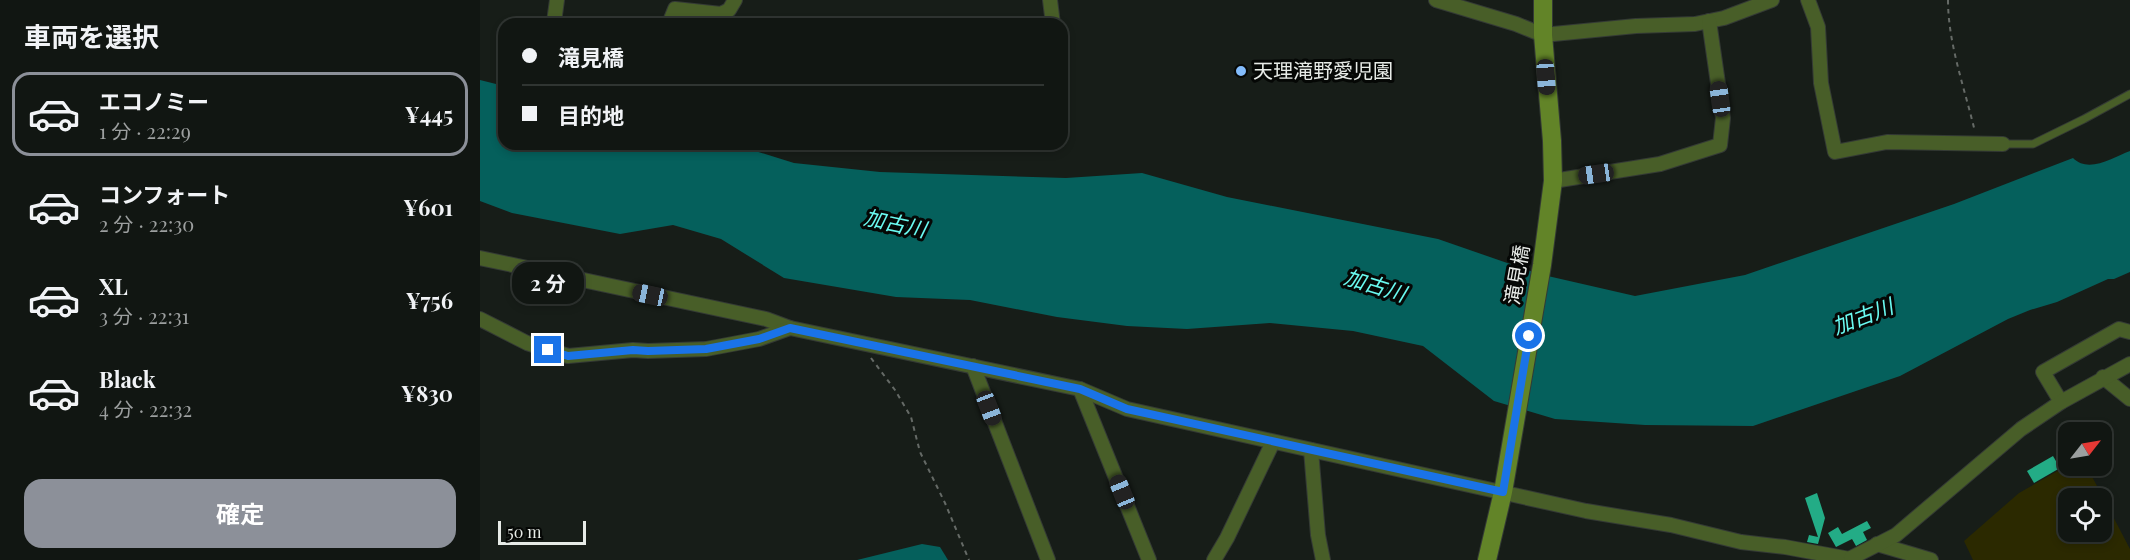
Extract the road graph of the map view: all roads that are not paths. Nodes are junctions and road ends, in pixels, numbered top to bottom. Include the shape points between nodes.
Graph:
1 (557, 0) edge
2 (735, 0) edge
3 (1050, 0) edge
4 (1436, 0) edge
5 (1543, 0) edge
6 (1772, 0) edge
7 (1808, 0) edge
8 (555, 18) edge
9 (671, 18) edge
10 (1052, 18) edge
11 (1708, 21) junction
12 (1543, 35) junction
13 (2130, 94) edge
14 (2002, 144) joint
15 (1552, 190) junction
16 (480, 258) edge
17 (480, 319) edge
18 (790, 328) junction
19 (2130, 332) edge
20 (2130, 364) edge
21 (973, 366) junction
22 (2103, 377) junction
23 (1080, 389) junction
24 (2130, 399) edge
25 (2061, 402) junction
26 (1273, 442) junction
27 (1311, 450) junction
28 (1503, 492) junction
29 (1877, 544) junction
30 (1853, 559) edge
31 (1048, 560) edge
32 (1149, 560) edge
33 (1214, 560) edge
34 (1323, 560) edge
35 (1487, 560) edge
36 (1931, 560) edge

1 - 8 street
2 - 9 street via 721,14 675,9
3 - 10 street
4 - 12 street
5 - 12 street, 滝見橋
6 - 11 street
7 - 14 street via 1818,27 1821,83 1835,152 1887,142
11 - 12 street
11 - 15 street via 1723,118 1720,145
12 - 15 street, 滝見橋
13 - 14 lane via 2033,144
15 - 28 street, 滝見橋
16 - 18 street via 766,319
17 - 18 street via 527,343 568,356 706,349 759,339
18 - 21 street
19 - 25 street via 2119,329 2043,372
20 - 22 street
21 - 23 street
21 - 31 street
22 - 24 street
22 - 25 street
23 - 26 street via 1127,409
23 - 32 street
25 - 29 street via 2021,429 1896,535
26 - 27 street
26 - 33 street
27 - 28 street
27 - 34 street
28 - 30 street via 1741,542
28 - 35 street, 滝見橋
29 - 30 street
29 - 36 street

